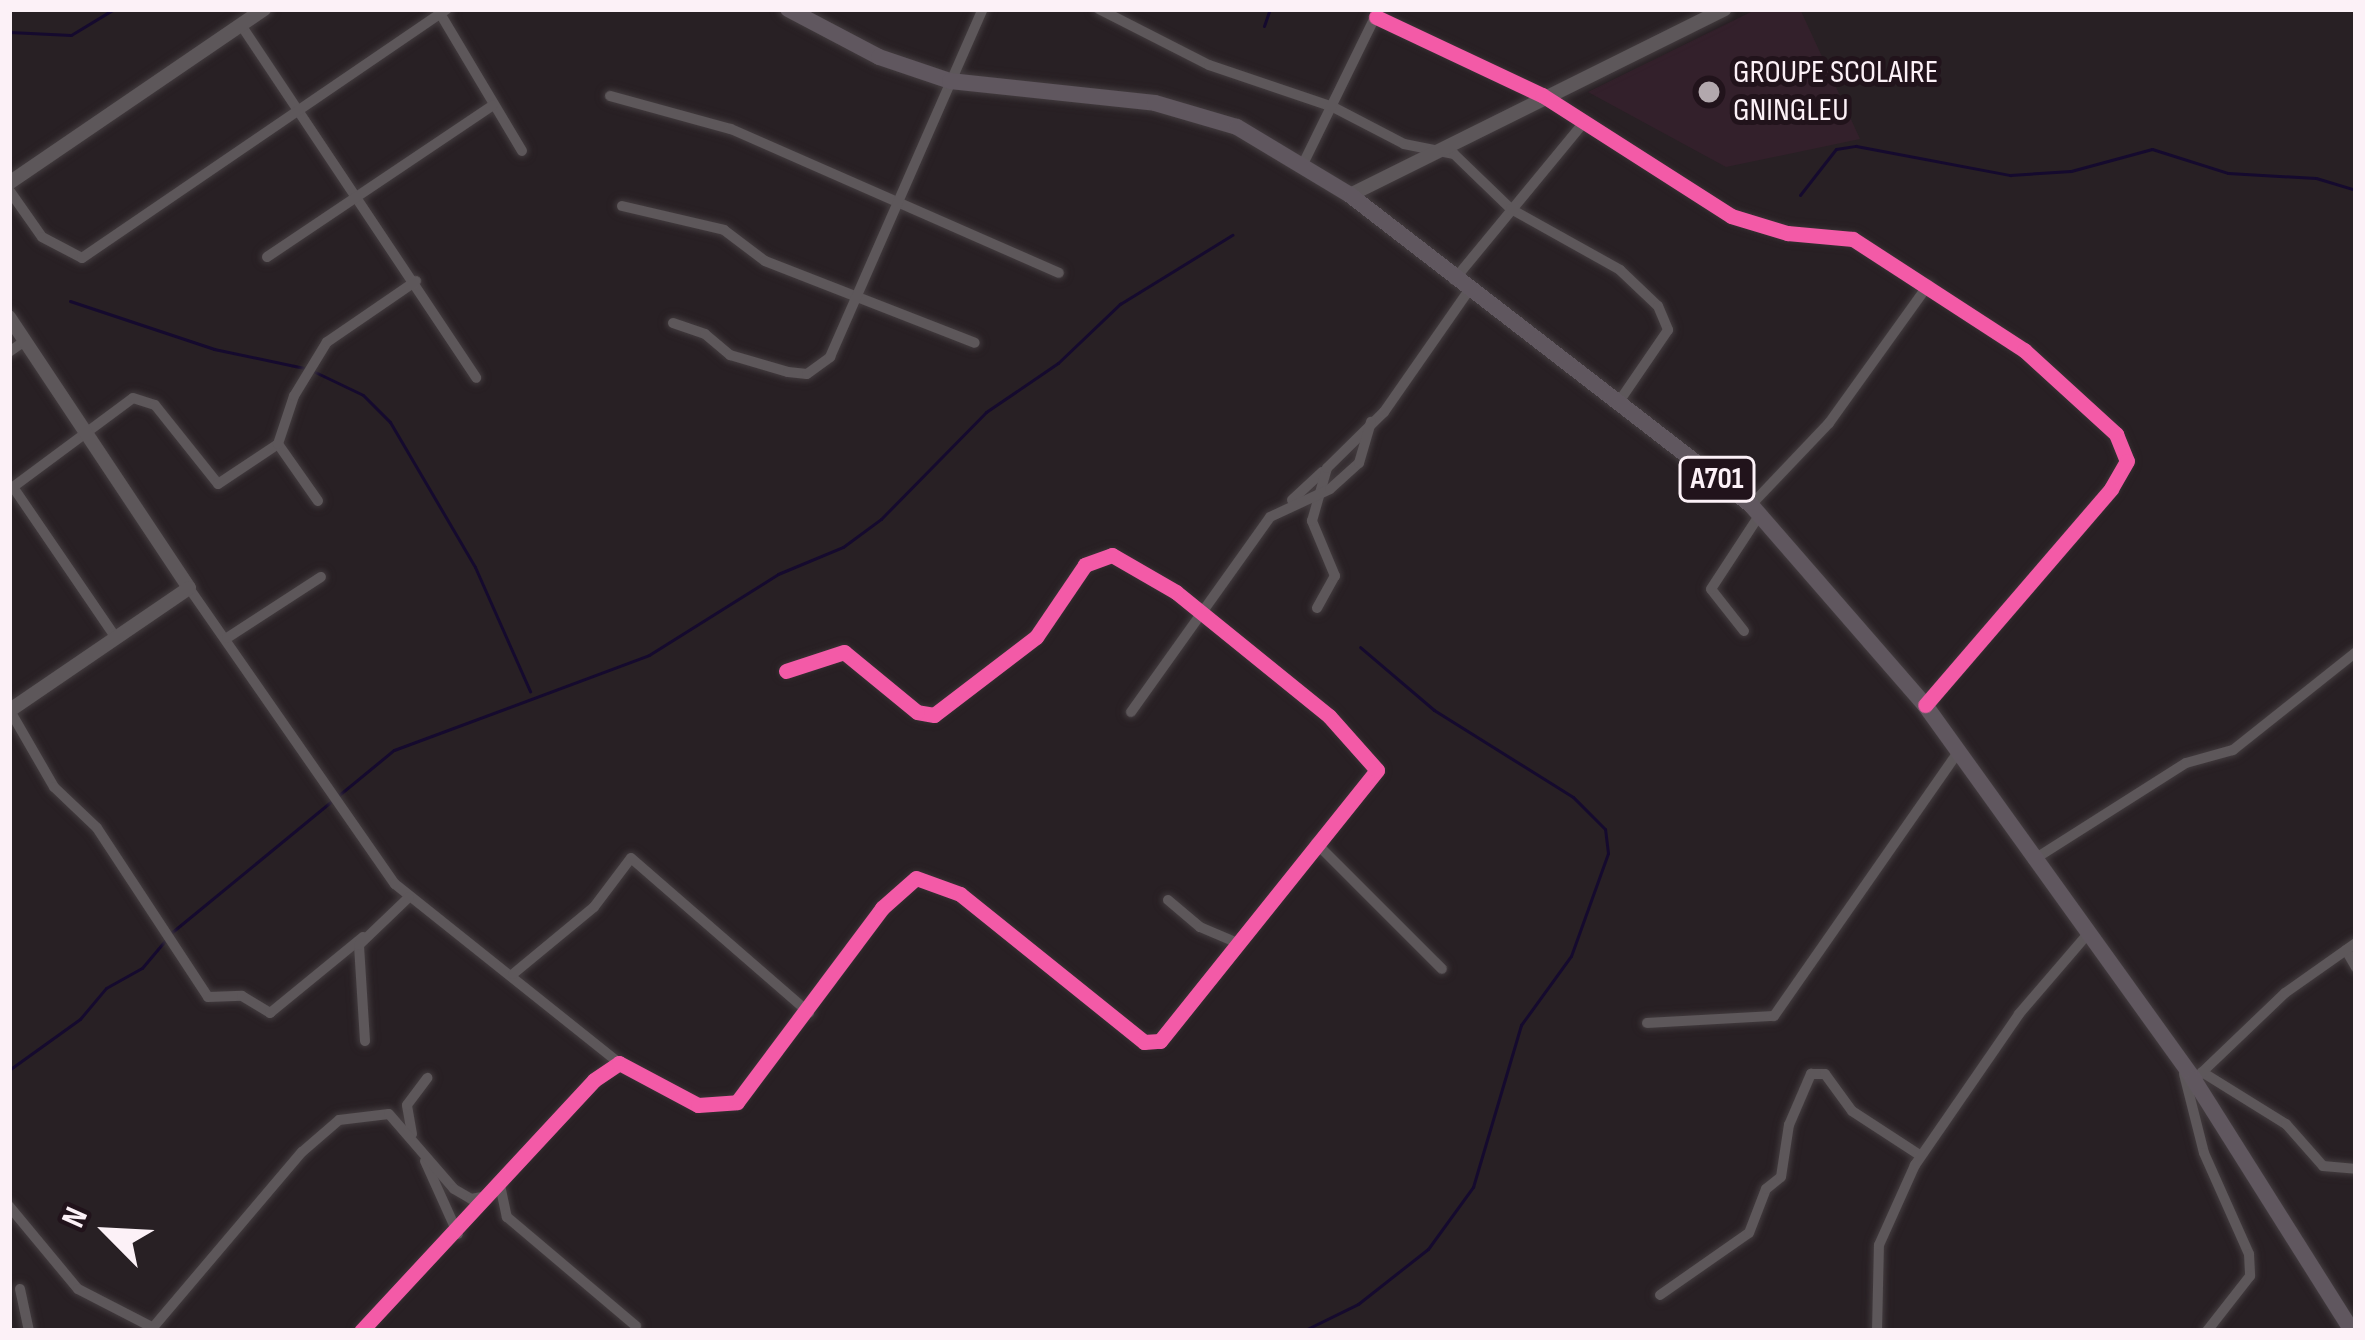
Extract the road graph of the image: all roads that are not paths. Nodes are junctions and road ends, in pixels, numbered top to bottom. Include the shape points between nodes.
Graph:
1 (264, 9) edge
2 (788, 9) edge
3 (983, 9) edge
4 (1100, 9) edge
5 (1724, 9) edge
6 (442, 11) edge
7 (1377, 13) edge
8 (1698, 16) edge
9 (241, 25) junction
10 (950, 81) junction
11 (1543, 95) junction
12 (610, 96) dead end
13 (493, 105) junction
14 (1333, 107) junction
15 (298, 114) junction
16 (1586, 121) junction
17 (1432, 149) junction
18 (522, 152) dead end
19 (1304, 162) junction
20 (9, 187) edge
21 (1350, 195) junction
22 (356, 197) junction
23 (897, 204) junction
24 (622, 206) dead end
25 (1511, 209) junction
26 (267, 257) dead end
27 (1059, 273) dead end
28 (416, 281) junction
29 (1462, 285) junction
30 (1928, 285) junction
31 (858, 292) junction
32 (9, 317) edge
33 (673, 323) dead end
34 (25, 340) junction
35 (975, 343) dead end
36 (9, 352) edge
37 (476, 378) dead end
38 (1618, 403) junction
39 (1371, 422) junction
40 (87, 435) junction
41 (278, 444) junction
42 (1327, 468) junction
43 (11, 489) edge
44 (1317, 495) junction
45 (318, 501) dead end
46 (1290, 503) junction
47 (1756, 510) junction
48 (321, 577) dead end
49 (189, 588) junction
50 (1317, 608) dead end
51 (1201, 612) junction
52 (1744, 631) dead end
53 (116, 638) junction
54 (227, 638) junction
55 (2356, 652) edge
56 (786, 671) dead end
57 (1925, 705) junction
58 (9, 710) edge
59 (1131, 712) dead end
60 (1957, 754) junction
61 (1316, 843) junction
62 (2033, 860) junction
63 (409, 896) junction
64 (1168, 900) dead end
65 (2087, 934) junction
66 (363, 937) junction
67 (1235, 942) junction
68 (2351, 947) edge
69 (2356, 968) edge
70 (1442, 969) dead end
71 (513, 974) junction
72 (809, 1012) junction
73 (1647, 1023) dead end
74 (365, 1041) dead end
75 (619, 1063) junction
76 (2192, 1072) junction
77 (427, 1078) dead end
78 (407, 1109) junction
79 (396, 1121) junction
80 (417, 1145) junction
81 (1921, 1156) junction
82 (2356, 1169) edge
83 (500, 1185) junction
84 (488, 1196) junction
85 (9, 1206) edge
86 (458, 1234) junction
87 (20, 1289) dead end
88 (1660, 1294) dead end
89 (636, 1326) dead end
90 (151, 1329) edge
91 (29, 1331) edge
92 (361, 1331) edge
93 (1877, 1331) edge
94 (2207, 1331) edge
95 (2353, 1331) edge

1 - 9 street
2 - 10 main road, A701 via 879,57
3 - 10 street
4 - 14 street via 1209,65
5 - 8 street
6 - 13 street
6 - 15 street
7 - 11 street
7 - 14 street
8 - 11 street
9 - 15 street
9 - 20 street
10 - 19 main road, A701 via 1155,104 1237,127
10 - 23 street
11 - 16 street
11 - 17 street
12 - 23 street via 731,129
13 - 18 street
13 - 22 street
14 - 17 street via 1404,144
14 - 19 street
15 - 20 street via 82,258 42,237
15 - 22 street
16 - 25 street
16 - 30 street via 1731,217 1852,239
17 - 21 street
17 - 25 street via 1469,165
19 - 21 main road, A701
21 - 29 main road, A701
22 - 26 street
22 - 28 street
23 - 27 street
23 - 31 street
24 - 31 street via 694,218 766,261
25 - 29 street
25 - 38 street via 1605,260 1658,307 1668,330
28 - 37 street
28 - 41 street via 327,342 294,396
29 - 38 main road, A701
29 - 39 street
30 - 47 street
30 - 57 street via 2074,392 2116,434 2127,461 2095,512
31 - 33 street via 830,357 807,374 742,361
31 - 35 street
32 - 34 street
34 - 36 street
34 - 40 street
38 - 47 main road, A701
39 - 42 street
39 - 44 street via 1359,463
40 - 41 street via 126,400 147,400 218,484
40 - 43 street
40 - 49 street
41 - 45 street
42 - 44 street
42 - 46 street
43 - 53 street
44 - 46 street
44 - 50 street via 1312,520 1335,576
46 - 51 street via 1270,517
47 - 52 street via 1712,589
47 - 57 main road, A701
48 - 54 street
49 - 53 street
49 - 54 street
51 - 56 street via 1126,562 1096,556 1036,637 934,715 917,712 844,652
51 - 59 street
51 - 61 street via 1375,761 1372,778
53 - 58 street
54 - 63 street via 315,778
55 - 62 street via 2233,750 2186,763
57 - 60 main road, A701
58 - 66 street via 54,787 97,828 208,997 231,993 270,1013
60 - 62 main road, A701
60 - 73 street via 1774,1016
61 - 67 street
61 - 70 street
62 - 65 main road, A701
63 - 66 street
63 - 71 street
64 - 67 street
65 - 76 main road, A701
65 - 81 street via 2019,1014
66 - 74 street
67 - 72 street via 1169,1032 1150,1043 960,894 916,878 882,908
68 - 69 street
68 - 76 street
71 - 72 street via 594,907 631,858
71 - 75 street
72 - 75 street via 770,1066 724,1107 698,1105
75 - 83 street
76 - 82 street via 2275,1116 2323,1166
76 - 94 street via 2204,1153 2249,1254 2250,1276
76 - 95 main road, A701
77 - 78 street
78 - 79 street
78 - 80 street
79 - 80 street
79 - 90 street via 357,1115 325,1130
80 - 84 street via 454,1190
80 - 86 street
81 - 88 street via 1852,1111 1826,1074 1811,1074 1789,1125 1780,1178 1766,1189 1749,1233
81 - 93 street via 1879,1245
83 - 84 street
83 - 89 street via 508,1217
84 - 86 street
85 - 90 street via 78,1289
86 - 92 street
87 - 91 street

